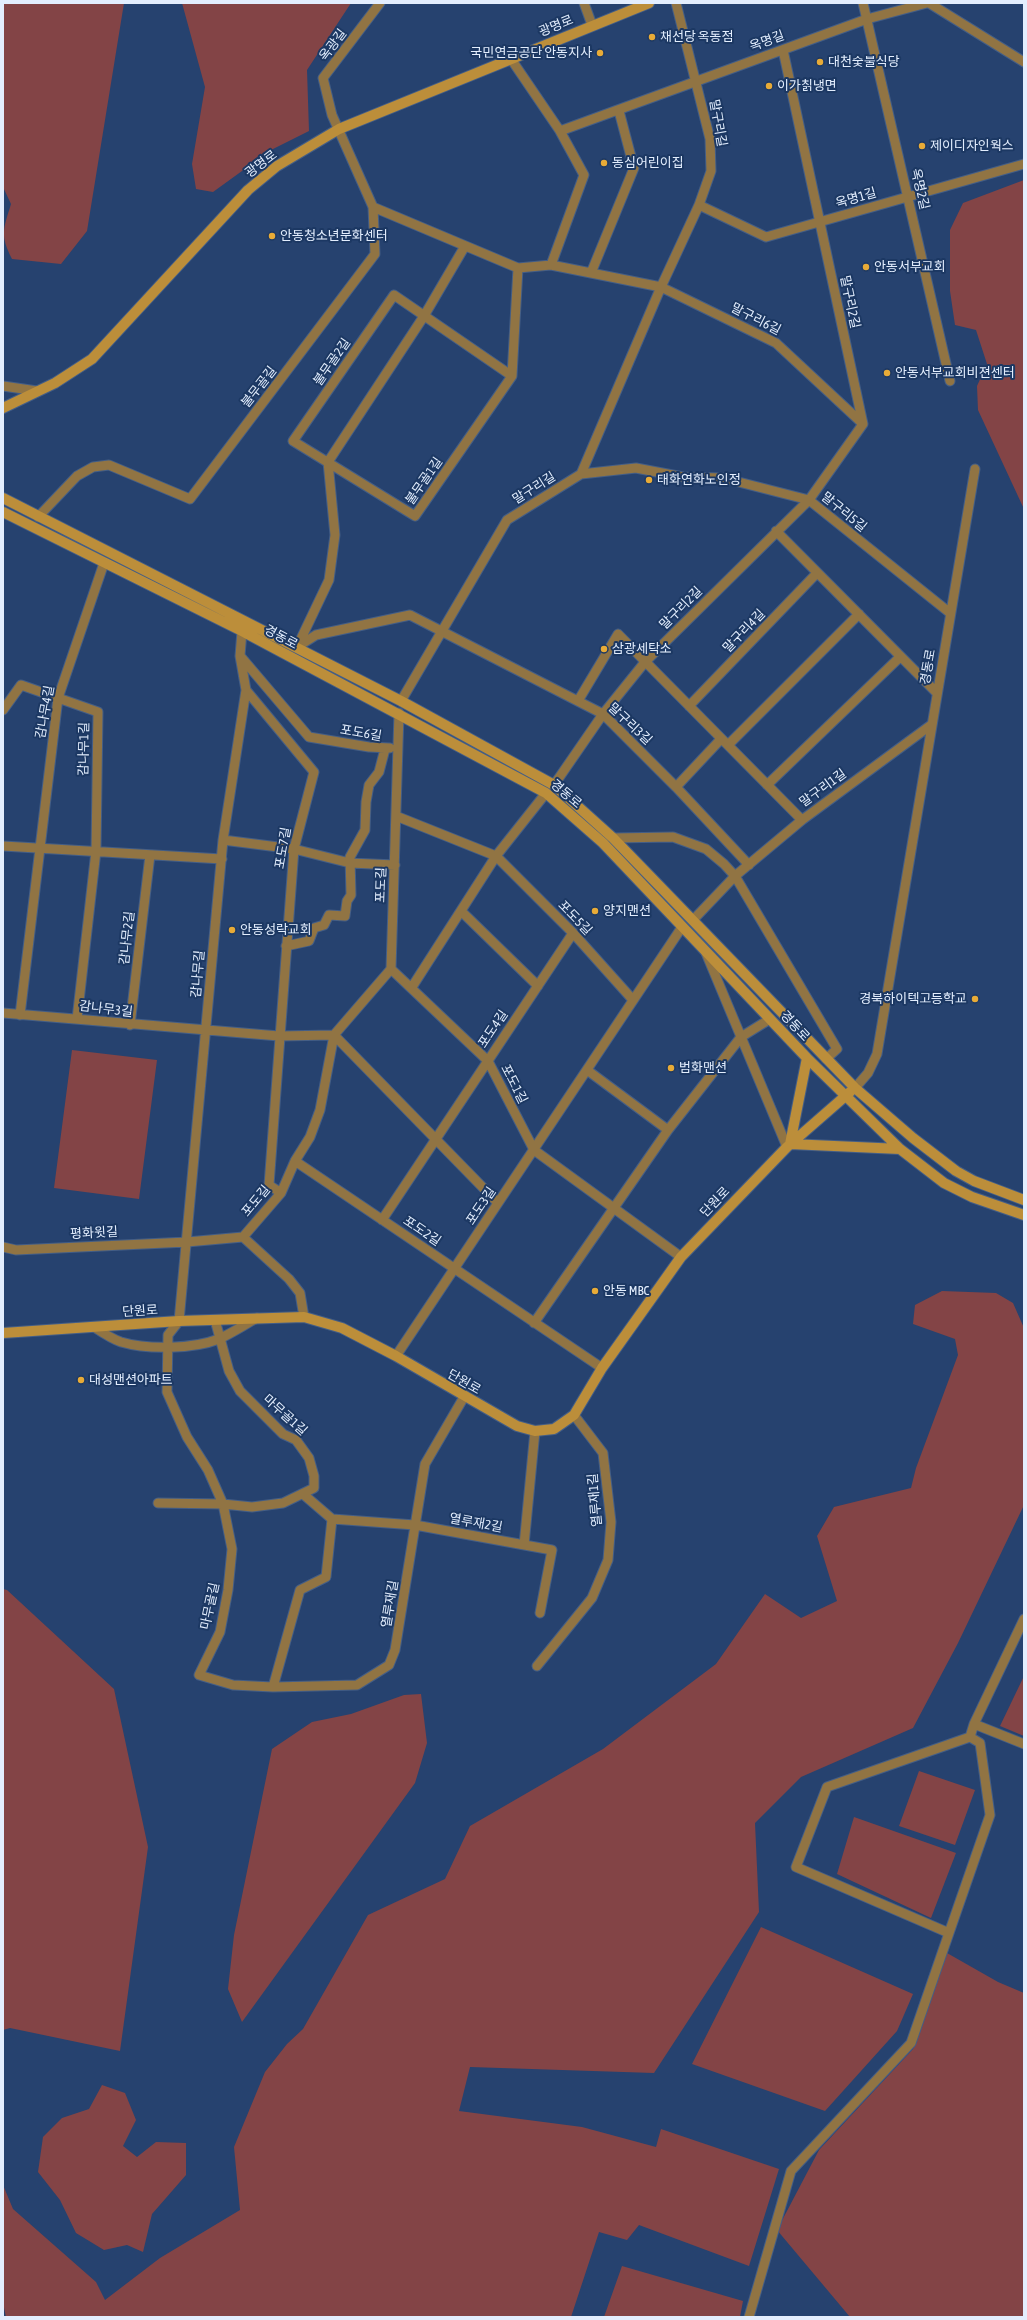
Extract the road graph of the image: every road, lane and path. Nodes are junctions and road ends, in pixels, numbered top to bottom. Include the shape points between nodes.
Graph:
1 (380, 3) edge
2 (584, 3) edge
3 (650, 3) edge
4 (676, 3) edge
5 (863, 3) edge
6 (928, 3) edge
7 (867, 19) junction
8 (592, 25) junction
9 (783, 50) junction
10 (511, 59) junction
11 (1024, 62) edge
12 (696, 81) junction
13 (619, 111) junction
14 (339, 129) junction
15 (560, 131) junction
16 (1024, 164) edge
17 (908, 197) junction
18 (699, 205) junction
19 (373, 207) junction
20 (820, 222) junction
21 (465, 246) junction
22 (551, 265) junction
23 (518, 268) junction
24 (591, 272) junction
25 (661, 287) junction
26 (424, 316) junction
27 (512, 376) junction
28 (950, 381) dead end
29 (3, 386) edge
30 (37, 391) junction
31 (3, 408) edge
32 (863, 424) junction
33 (328, 462) junction
34 (975, 469) dead end
35 (581, 474) junction
36 (3, 498) edge
37 (809, 500) junction
38 (3, 512) edge
39 (38, 517) junction
40 (776, 531) junction
41 (104, 563) junction
42 (817, 573) junction
43 (950, 613) junction
44 (859, 614) junction
45 (242, 631) junction
46 (442, 631) junction
47 (297, 647) junction
48 (240, 656) junction
49 (291, 657) junction
50 (900, 657) junction
51 (645, 662) junction
52 (246, 690) junction
53 (936, 693) junction
54 (58, 698) junction
55 (401, 701) junction
56 (578, 701) junction
57 (689, 706) junction
58 (3, 710) edge
59 (399, 713) junction
60 (603, 714) junction
61 (931, 725) junction
62 (725, 742) junction
63 (398, 747) junction
64 (385, 749) junction
65 (554, 785) junction
66 (767, 785) junction
67 (676, 787) junction
68 (546, 793) junction
69 (396, 816) junction
70 (802, 820) junction
71 (613, 838) junction
72 (223, 840) junction
73 (3, 846) edge
74 (40, 848) junction
75 (294, 849) junction
76 (96, 851) junction
77 (150, 854) junction
78 (496, 856) junction
79 (222, 859) junction
80 (350, 864) junction
81 (395, 865) junction
82 (749, 865) junction
83 (735, 876) junction
84 (461, 911) junction
85 (693, 920) junction
86 (682, 927) junction
87 (573, 933) junction
88 (286, 946) junction
89 (706, 952) junction
90 (392, 970) junction
91 (538, 986) junction
92 (412, 987) junction
93 (633, 1000) junction
94 (3, 1013) edge
95 (20, 1015) junction
96 (77, 1019) junction
97 (770, 1019) junction
98 (130, 1025) junction
99 (206, 1031) junction
100 (279, 1036) junction
101 (334, 1036) junction
102 (741, 1037) junction
103 (807, 1058) junction
104 (826, 1059) junction
105 (488, 1061) junction
106 (587, 1070) junction
107 (855, 1088) junction
108 (846, 1096) junction
109 (668, 1130) junction
110 (436, 1140) junction
111 (789, 1145) junction
112 (900, 1149) junction
113 (534, 1150) junction
114 (295, 1161) junction
115 (281, 1193) junction
116 (1024, 1200) edge
117 (498, 1203) junction
118 (613, 1208) junction
119 (1024, 1215) edge
120 (382, 1220) junction
121 (243, 1237) junction
122 (187, 1242) junction
123 (3, 1247) edge
124 (681, 1257) junction
125 (454, 1269) junction
126 (304, 1317) junction
127 (256, 1318) junction
128 (215, 1320) junction
129 (179, 1321) junction
130 (534, 1323) junction
131 (94, 1327) junction
132 (3, 1334) edge
133 (219, 1339) junction
134 (167, 1347) junction
135 (396, 1356) junction
136 (602, 1368) junction
137 (464, 1397) junction
138 (574, 1415) junction
139 (535, 1431) junction
140 (303, 1494) junction
141 (158, 1503) dead end
142 (223, 1504) junction
143 (332, 1519) junction
144 (415, 1525) junction
145 (524, 1545) junction
146 (540, 1613) dead end
147 (1024, 1619) edge
148 (537, 1666) dead end
149 (233, 1685) joint
150 (273, 1687) junction
151 (974, 1724) junction
152 (970, 1737) junction
153 (1024, 1744) edge
154 (949, 1933) junction
155 (749, 2317) edge

1 - 14 street, 옥광길 via 323,78 332,115
2 - 8 street, 광명로
3 - 8 street, 광명로
4 - 12 street, 말구리길
5 - 7 street, 옥명2길
6 - 7 street, 옥명길
6 - 11 street, 옥명길
7 - 9 street, 옥명길
7 - 17 street, 옥명2길
8 - 10 street, 광명로
9 - 12 street, 옥명길
9 - 20 street, 말구리2길
10 - 14 street, 광명로
10 - 15 street
12 - 13 street, 옥명길
12 - 18 street, 말구리길 via 710,139 711,171
13 - 15 street, 옥명길
13 - 24 street via 634,168
14 - 19 street, 불무골길
14 - 30 street, 광명로 via 277,166 248,190 92,359 55,383
15 - 22 street via 584,175
16 - 17 street, 옥명1길
17 - 20 street, 옥명1길
17 - 28 street, 옥명2길
18 - 20 street, 옥명1길 via 766,238
18 - 25 street, 말구리길
19 - 21 street
19 - 39 street, 불무골길 via 375,254 190,499 109,464 76,476
20 - 32 street, 말구리2길
21 - 23 street
21 - 26 street
22 - 23 street
22 - 24 street
23 - 27 street
24 - 25 street
25 - 32 street, 말구리6길 via 776,343
25 - 35 street, 말구리길
26 - 27 street
26 - 33 street
26 - 33 street, 불무골2길 via 394,295 294,441
27 - 33 street, 불무골1길 via 415,516
29 - 30 street
30 - 31 street, 광명로
32 - 37 street, 말구리2길
33 - 47 street via 335,535 329,580
34 - 43 street, 경동로
35 - 37 street, 말구리5길 via 636,468 683,476 723,478
35 - 46 street, 말구리길 via 507,520
36 - 39 street, 경동로
37 - 40 street, 말구리2길
37 - 43 street, 말구리5길
38 - 41 street, 경동로
39 - 47 street, 경동로
40 - 42 street
40 - 51 street, 말구리2길
41 - 45 street, 경동로
41 - 54 street, 감나무4길
42 - 44 street
42 - 57 street, 말구리4길
43 - 53 street, 경동로
44 - 50 street
44 - 62 street
45 - 48 street, 감나무길
45 - 49 street, 경동로
46 - 47 street, 말구리3길 via 410,615 316,635
46 - 55 street, 말구리길
46 - 56 street, 말구리3길
47 - 49 street
47 - 55 street, 경동로
48 - 52 street, 감나무길
48 - 64 street, 포도6길 via 309,737
49 - 59 street, 경동로
50 - 53 street
50 - 66 street
51 - 56 street via 618,634
51 - 57 street
51 - 60 street, 말구리2길
52 - 72 street, 감나무길
52 - 75 street, 포도7길 via 314,772
53 - 61 street, 경동로
54 - 58 street, 감나무1길 via 21,685
54 - 74 street, 감나무4길
54 - 76 street, 감나무1길 via 98,712
55 - 65 street, 경동로
56 - 60 street, 말구리3길
57 - 62 street
59 - 63 street, 포도길
59 - 68 street, 경동로
60 - 65 street, 말구리2길
60 - 67 street, 말구리3길
61 - 70 street, 말구리1길
61 - 107 street, 경동로 via 877,1054 868,1073
62 - 66 street
62 - 67 street
63 - 64 street
63 - 69 street, 포도길
64 - 80 street, 포도6길 via 379,772 369,785 365,830 350,856
65 - 71 street, 경동로
66 - 70 street
67 - 82 street, 말구리3길
68 - 78 street
68 - 86 street, 경동로 via 603,843
69 - 78 street, 포도5길
69 - 81 street, 포도길
70 - 82 street, 말구리1길
71 - 83 street via 673,837 706,849
71 - 85 street, 경동로
72 - 75 street
72 - 79 street, 감나무길
73 - 74 street
74 - 76 street
74 - 95 street
75 - 80 street
75 - 88 street, 포도7길
76 - 77 street
76 - 96 street
77 - 79 street
77 - 98 street, 감나무2길
78 - 84 street
78 - 87 street, 포도5길
79 - 99 street, 감나무길
80 - 81 street
80 - 88 street, 포도6길 via 351,895 347,901 345,916 329,915 324,925 314,928 309,941
81 - 90 street, 포도길
82 - 83 street, 말구리1길
83 - 85 street, 말구리1길
83 - 104 street via 837,1049
84 - 91 street
84 - 92 street
85 - 104 street, 경동로
86 - 89 street, 경동로
86 - 93 street, 포도3길
87 - 91 street, 포도4길
87 - 93 street, 포도5길
88 - 100 street, 포도7길
89 - 97 street, 경동로
89 - 102 street
90 - 92 street, 포도1길
90 - 101 street
91 - 105 street, 포도4길
92 - 105 street, 포도1길
93 - 106 street, 포도3길
94 - 95 street, 감나무3길
95 - 96 street, 감나무3길
96 - 98 street, 감나무3길
97 - 102 street
97 - 103 street, 경동로
98 - 99 street, 감나무3길
99 - 100 street
99 - 122 street, 감나무길
100 - 101 street
100 - 115 street, 포도7길 via 270,1185
101 - 110 street
101 - 114 street, 포도길 via 320,1110 310,1137
102 - 109 street
102 - 111 street
103 - 108 street, 경동로
103 - 111 street
104 - 107 street, 경동로
105 - 110 street, 포도4길
105 - 113 street, 포도1길
106 - 109 street
106 - 113 street, 포도3길
107 - 108 street, 단원로
107 - 116 street, 경동로 via 956,1171 974,1181
108 - 111 street, 단원로
108 - 112 street, 경동로
109 - 118 street
110 - 117 street
110 - 120 street, 포도4길
111 - 112 street
111 - 124 street, 단원로
112 - 119 street, 경동로 via 950,1187
113 - 117 street, 포도3길
113 - 118 street, 포도1길
114 - 115 street, 포도길
114 - 120 street, 포도2길
115 - 121 street, 포도길
117 - 125 street, 포도3길
118 - 124 street, 포도1길
118 - 130 street
120 - 125 street, 포도2길
121 - 122 street, 포도길
121 - 126 street via 289,1279 300,1293
122 - 123 street, 평화윗길 via 16,1250
122 - 129 street, 감나무길
124 - 136 street, 단원로
125 - 130 street, 포도2길
125 - 135 street, 포도3길
126 - 127 street, 단원로
126 - 135 street, 단원로 via 342,1328
127 - 128 street, 단원로
127 - 133 street
128 - 129 street, 단원로
128 - 133 street, 마무골1길
129 - 131 street, 단원로
129 - 134 street, 마무골길 via 168,1335
130 - 136 street, 포도2길
131 - 132 street, 단원로
131 - 134 street via 121,1342
133 - 134 street
133 - 140 street, 마무골1길 via 229,1372 240,1391 283,1434 296,1440 309,1458 314,1488
134 - 142 street, 마무골길 via 167,1392 187,1437 208,1470
135 - 137 street, 단원로
136 - 138 street, 단원로
137 - 139 street, 단원로 via 517,1426
137 - 144 street, 열루재길 via 425,1464
138 - 139 street, 단원로 via 554,1429
138 - 148 street, 열루재1길 via 603,1453 611,1522 608,1560 592,1598
139 - 145 street
140 - 142 street via 283,1503 252,1507
140 - 143 street
141 - 142 street
142 - 149 street, 마무골길 via 232,1549 228,1590 220,1632 199,1675
143 - 144 street, 열루재2길
143 - 150 street via 326,1577 300,1590
144 - 145 street, 열루재2길
144 - 150 street, 열루재길 via 396,1650 389,1665 357,1685
145 - 146 street, 열루재2길 via 552,1550
147 - 151 street
149 - 150 street, 열루재길
151 - 152 street
151 - 153 street
152 - 154 street via 980,1743 990,1814
152 - 154 street via 827,1787 796,1867
154 - 155 street via 910,2043 791,2171

